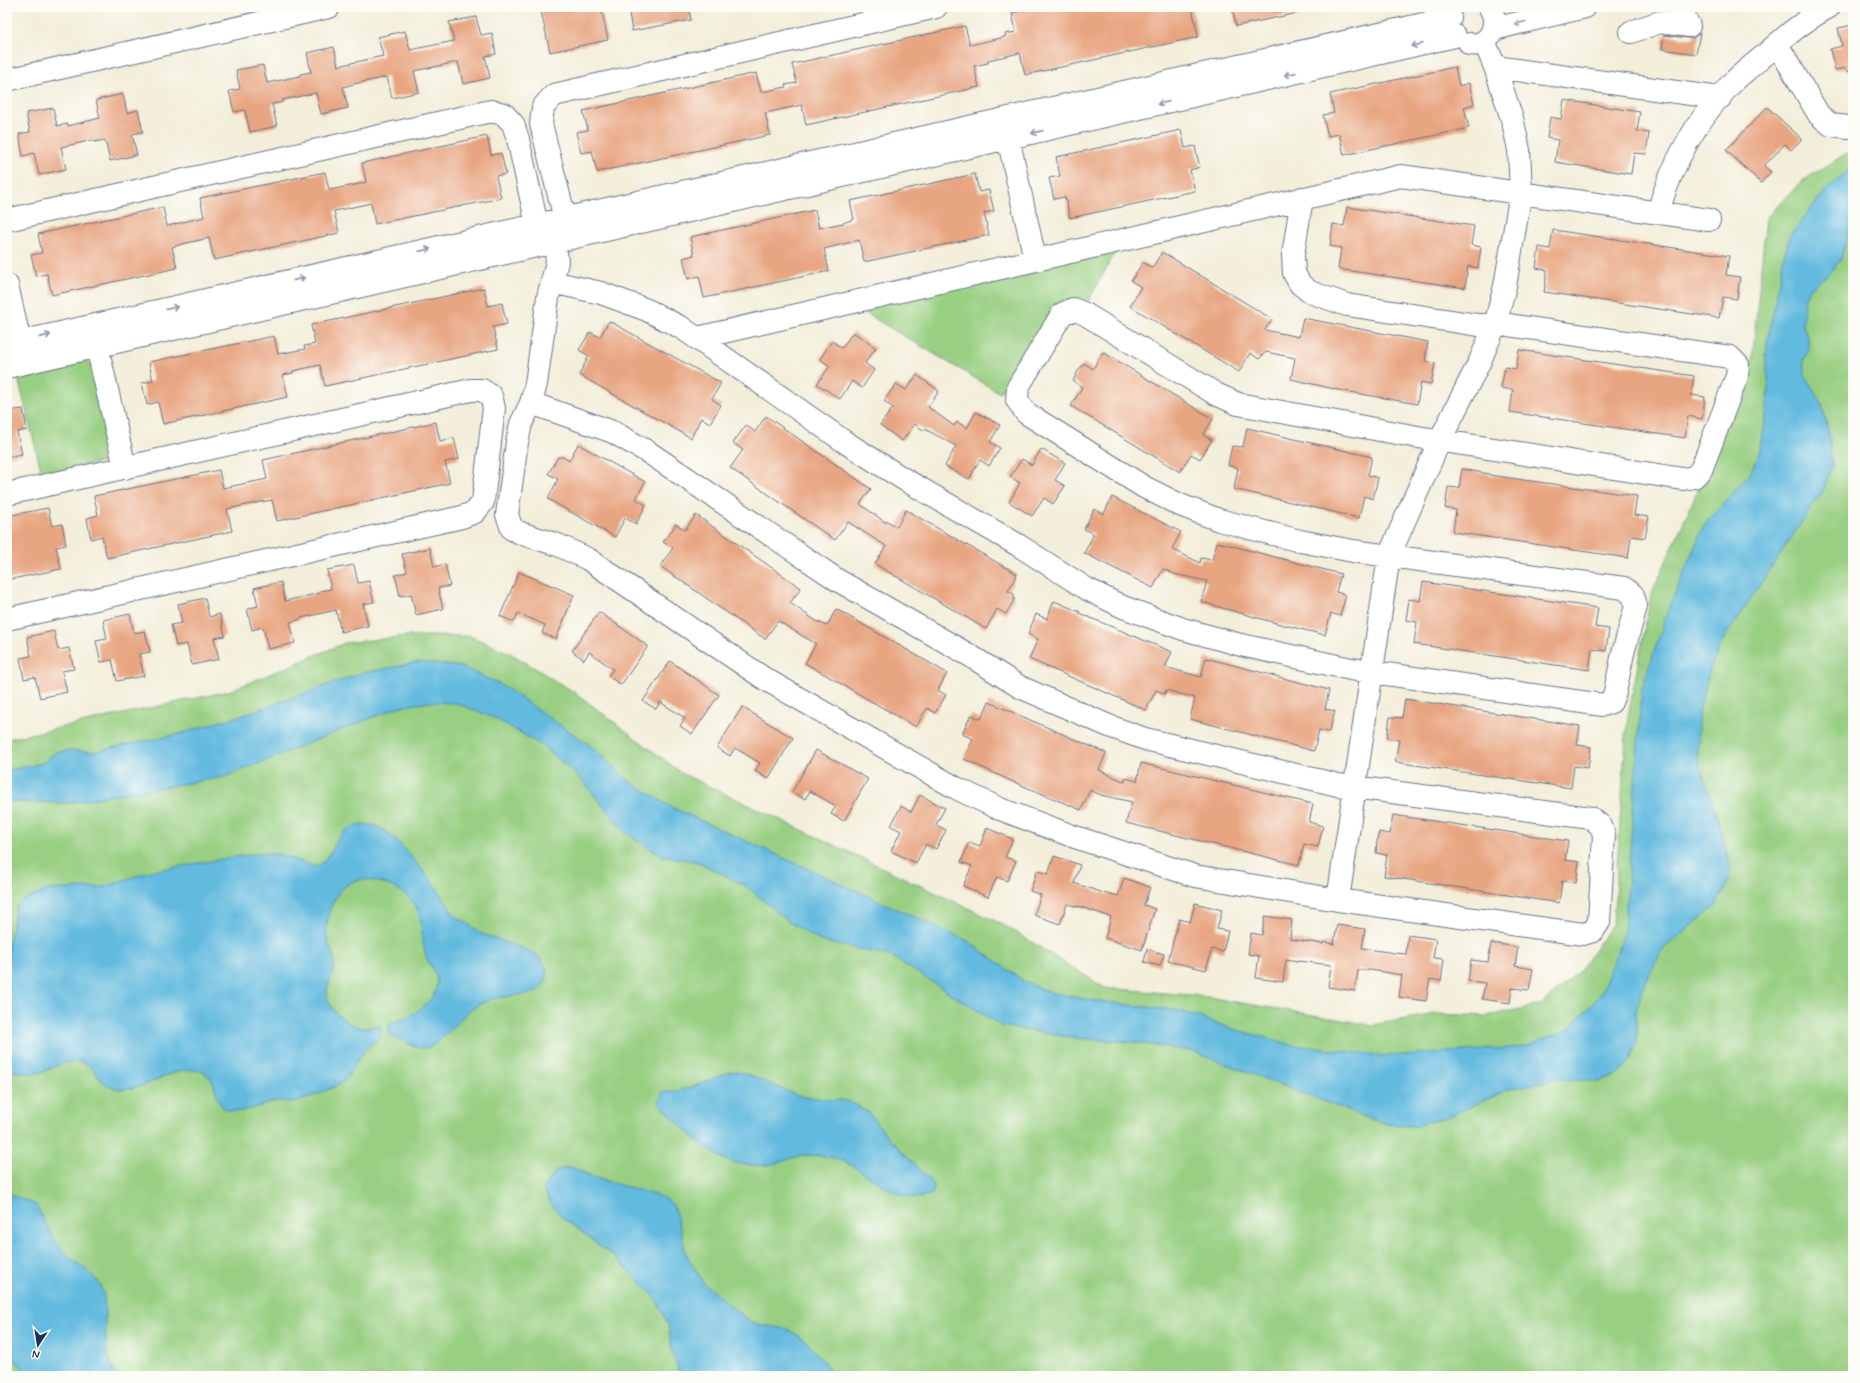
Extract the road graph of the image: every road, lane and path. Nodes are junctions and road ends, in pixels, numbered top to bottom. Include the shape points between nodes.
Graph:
1 (329, 7) edge
2 (936, 7) edge
3 (1490, 7) edge
4 (1585, 7) edge
5 (1680, 7) edge
6 (1829, 7) edge
7 (1453, 20) edge
8 (1631, 32) dead end
9 (1489, 35) junction
10 (1776, 44) junction
11 (1495, 67) junction
12 (7, 80) edge
13 (1720, 98) junction
14 (1853, 126) edge
15 (1006, 129) junction
16 (1521, 192) junction
17 (1302, 198) junction
18 (1658, 212) junction
19 (564, 219) junction
20 (7, 220) edge
21 (1709, 220) dead end
22 (537, 225) junction
23 (555, 242) junction
24 (1035, 259) junction
25 (552, 282) junction
26 (7, 285) edge
27 (1495, 325) junction
28 (95, 336) junction
29 (697, 338) junction
30 (13, 344) edge
31 (16, 365) edge
32 (531, 403) junction
33 (1440, 440) junction
34 (125, 468) junction
35 (7, 494) edge
36 (1389, 556) junction
37 (7, 618) edge
38 (1372, 672) junction
39 (1355, 787) junction
40 (1338, 900) junction

1 - 12 street
2 - 19 street via 554,95 543,107 541,124
3 - 9 street via 1494,17
4 -> 9 street
5 - 8 street via 1689,26 1660,22
6 - 10 street
7 - 9 street via 1463,42 1474,44
7 - 15 street
9 - 11 street
10 - 13 street via 1731,84
10 - 14 street via 1819,115 1831,125
11 - 13 street
11 - 16 street via 1513,122 1519,150
13 - 18 street via 1684,147 1667,182
15 - 19 street
15 - 23 street
15 - 24 street
16 - 17 street via 1401,176
16 - 18 street
16 - 27 street via 1505,286
17 - 24 street
17 - 27 street via 1293,255 1294,273 1300,284 1310,292 1346,305 1478,325
18 - 21 street
19 - 22 street
19 - 23 street
20 - 22 street via 491,111 504,114 513,124
22 - 23 street
28 -> 22 street
23 - 25 street via 557,262
23 - 28 street
24 - 29 street
25 - 29 street via 601,294 647,310
25 - 32 street
26 - 30 street
27 - 33 street via 1480,361
27 - 33 street via 1730,357 1738,365 1737,376 1700,470 1694,477 1683,479
30 -> 28 street
28 - 31 street
28 - 34 street
29 - 38 street via 895,474 1018,545 1087,589 1123,607 1184,629 1248,646 1351,670
30 - 31 street
32 - 39 street via 613,432 648,452 839,581 970,655 1020,687 1145,739
32 - 40 street via 521,424 517,442 507,514 512,529 558,545 588,559 765,678 956,788 1000,809 1195,876
33 - 36 street
33 - 36 street via 1238,404 1216,394 1085,314 1073,310 1062,314 1018,387 1017,400 1026,413 1144,487 1180,505 1219,520 1300,541
34 - 35 street
34 - 37 street via 470,390 482,390 491,396 494,408 483,502 475,512 462,517
36 - 38 street
36 - 38 street via 1624,588 1633,596 1636,606 1623,653 1616,692 1611,702 1603,705
38 - 39 street
39 - 40 street
39 - 40 street via 1591,818 1601,826 1604,835 1599,922 1593,931 1583,934

